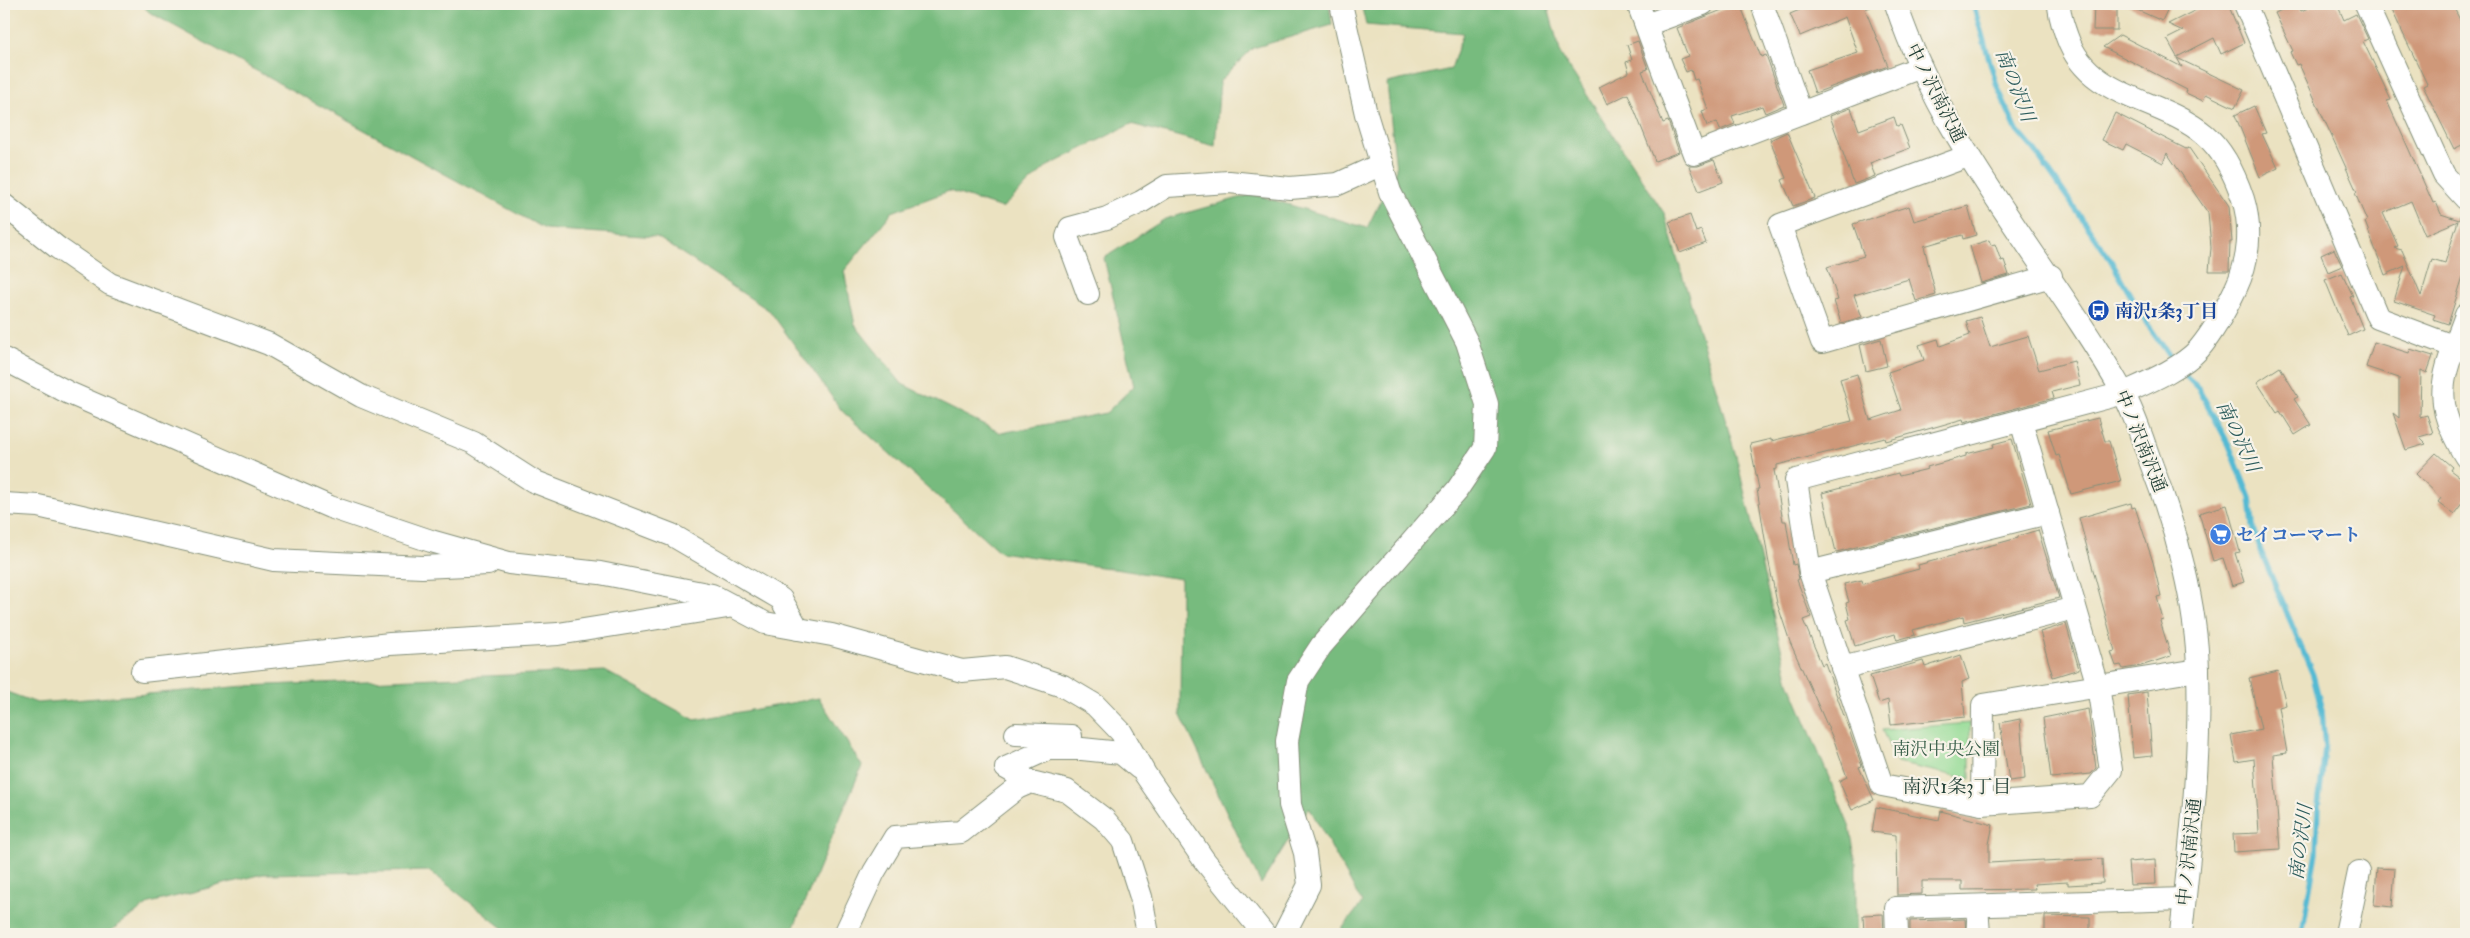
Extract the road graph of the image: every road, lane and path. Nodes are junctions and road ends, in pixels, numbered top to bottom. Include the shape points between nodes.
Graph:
1 (1341, 4) edge
2 (1638, 4) edge
3 (1703, 4) edge
4 (1762, 4) edge
5 (1896, 4) edge
6 (2059, 4) edge
7 (2245, 4) edge
8 (2366, 4) edge
9 (1646, 25) junction
10 (1921, 67) junction
11 (1801, 113) junction
12 (1968, 156) junction
13 (1382, 164) junction
14 (2466, 199) edge
15 (4, 205) edge
16 (2050, 276) junction
17 (1088, 294) dead end
18 (2466, 315) edge
19 (2455, 347) junction
20 (4, 359) edge
21 (2124, 393) junction
22 (2021, 421) junction
23 (2466, 457) edge
24 (4, 504) edge
25 (2048, 513) junction
26 (509, 563) junction
27 (1810, 572) junction
28 (734, 606) junction
29 (2075, 608) junction
30 (798, 629) junction
31 (1842, 668) junction
32 (2198, 670) junction
33 (142, 671) dead end
34 (2098, 686) junction
35 (1016, 734) dead end
36 (1096, 751) junction
37 (1146, 774) junction
38 (1031, 782) junction
39 (1982, 804) junction
40 (2359, 872) dead end
41 (2184, 899) junction
42 (1977, 906) junction
43 (845, 934) edge
44 (1148, 934) edge
45 (1264, 934) edge
46 (1284, 934) edge
47 (1897, 934) edge
48 (1979, 934) edge
49 (2181, 934) edge
50 (2346, 934) edge

1 - 13 street via 1366,114
2 - 9 street
3 - 9 street
4 - 11 street
5 - 10 street, 中ノ沢南沢通
6 - 21 street via 2059,14 2072,51 2087,71 2130,98 2178,117 2205,135 2226,158 2246,210 2248,245 2240,279 2225,312 2198,350 2157,379
7 - 19 street via 2378,318
8 - 14 street via 2444,176
9 - 11 street via 1694,154
10 - 11 street
10 - 12 street, 中ノ沢南沢通
12 - 16 street, 中ノ沢南沢通
12 - 16 street via 1780,225 1822,342
13 - 17 street via 1338,184 1290,188 1229,182 1167,186 1107,218 1070,228 1067,237
13 - 46 street via 1390,192 1467,342 1487,404 1485,448 1457,490 1322,646 1298,681 1286,741 1290,805 1305,853 1309,885
15 - 30 street via 110,284 269,344 361,396 474,443 533,481 672,535 781,598
16 - 21 street, 中ノ沢南沢通
18 - 19 street
19 - 23 street via 2443,378 2442,394 2446,417
20 - 26 street via 69,393 330,507
21 - 22 street
21 - 32 street, 中ノ沢南沢通 via 2171,515 2189,596
22 - 25 street
22 - 27 street via 1796,480
24 - 26 street via 38,506 274,560 422,567
25 - 27 street
25 - 29 street
26 - 28 street via 600,573 712,594
27 - 31 street
28 - 30 street via 765,622
28 - 33 street via 558,634 390,644
29 - 31 street
29 - 34 street
30 - 37 street via 832,635 962,671 1005,667 1063,686 1096,705 1121,732
31 - 39 street via 1882,785
32 - 34 street
32 - 41 street, 中ノ沢南沢通 via 2198,761
34 - 39 street via 1983,705
34 - 39 street via 2111,770 2090,796
35 - 36 street via 1080,736
36 - 37 street via 1121,753
36 - 38 street via 1048,749 1006,768
37 - 45 street via 1204,860
38 - 43 street via 1017,788 962,832 895,837 874,872
38 - 44 street via 1067,791 1104,819 1123,841 1141,897
40 - 50 street
41 - 42 street
41 - 49 street, 中ノ沢南沢通
42 - 47 street via 1896,908
42 - 48 street

